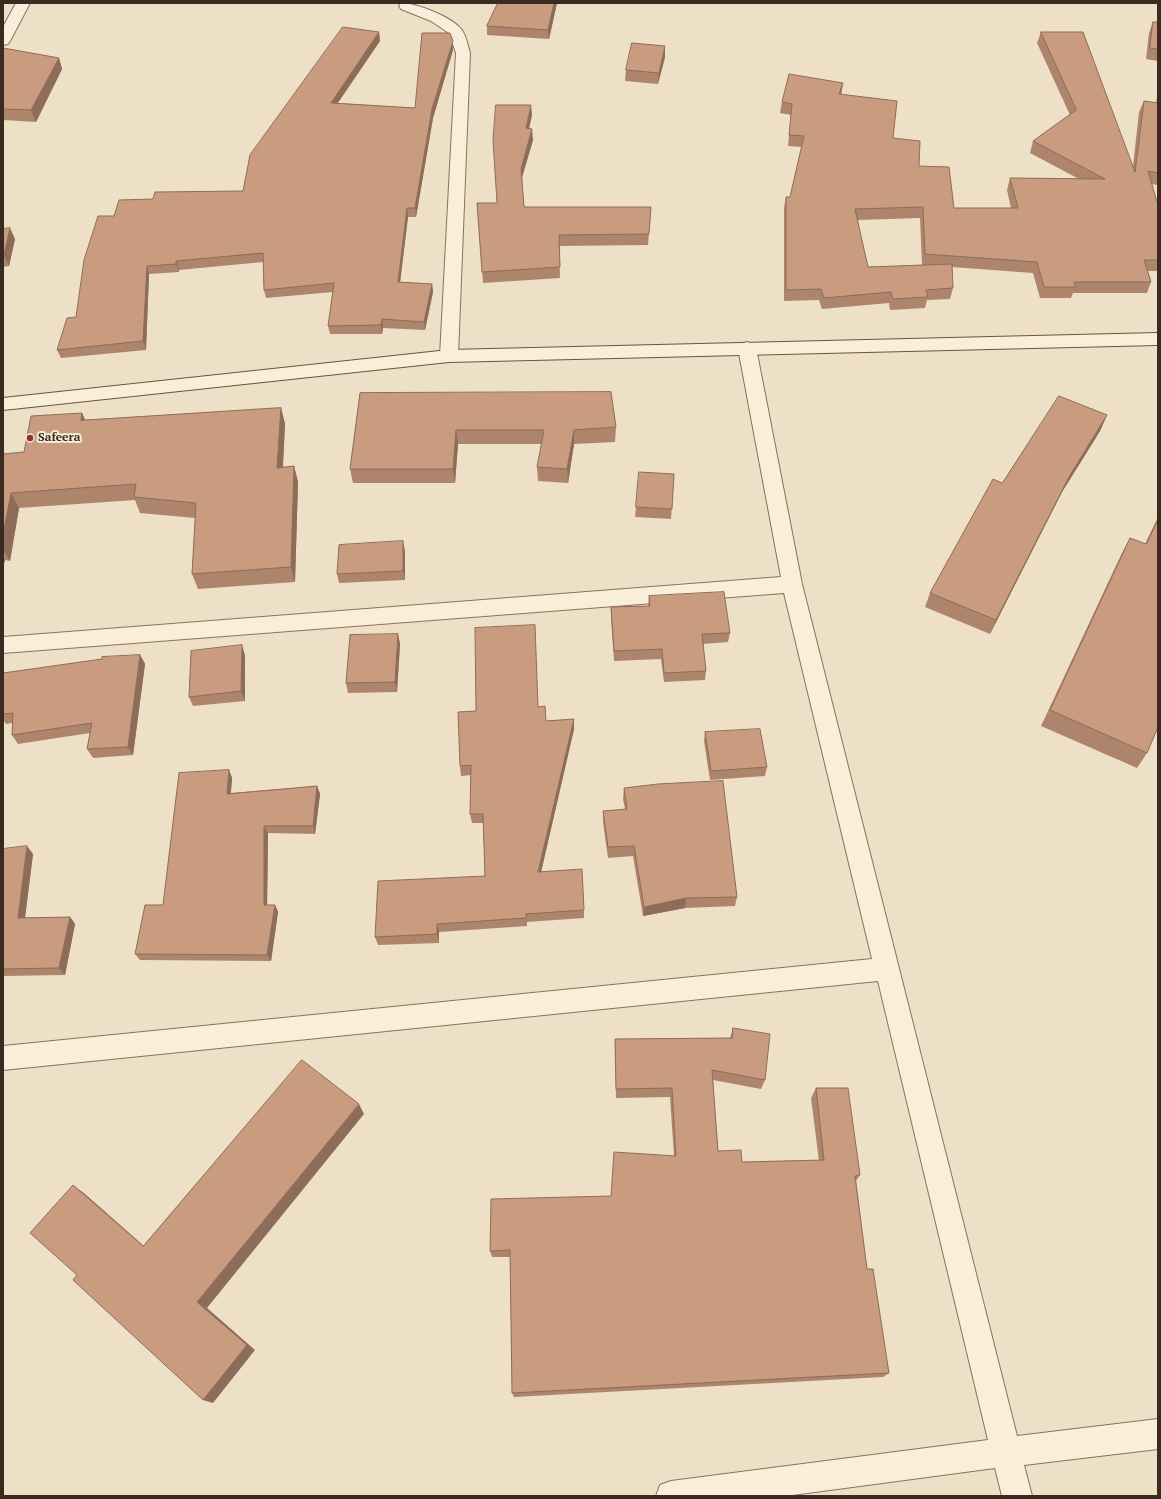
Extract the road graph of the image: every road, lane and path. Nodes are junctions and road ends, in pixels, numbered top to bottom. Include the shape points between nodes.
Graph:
1 (23, 3) edge
2 (406, 6) dead end
3 (3, 41) edge
4 (1158, 339) edge
5 (747, 348) junction
6 (449, 356) junction
7 (3, 404) edge
8 (792, 584) junction
9 (3, 645) edge
10 (886, 969) junction
11 (3, 1058) edge
12 (1158, 1434) edge
13 (1006, 1452) junction
14 (672, 1496) edge
15 (1017, 1496) edge

1 - 3 street
2 - 6 street via 436,18 455,31 463,53
4 - 5 street
5 - 6 street
5 - 8 street
6 - 7 street
8 - 9 street
8 - 10 street
10 - 11 street
10 - 13 street
12 - 13 street
13 - 14 street
13 - 15 street

